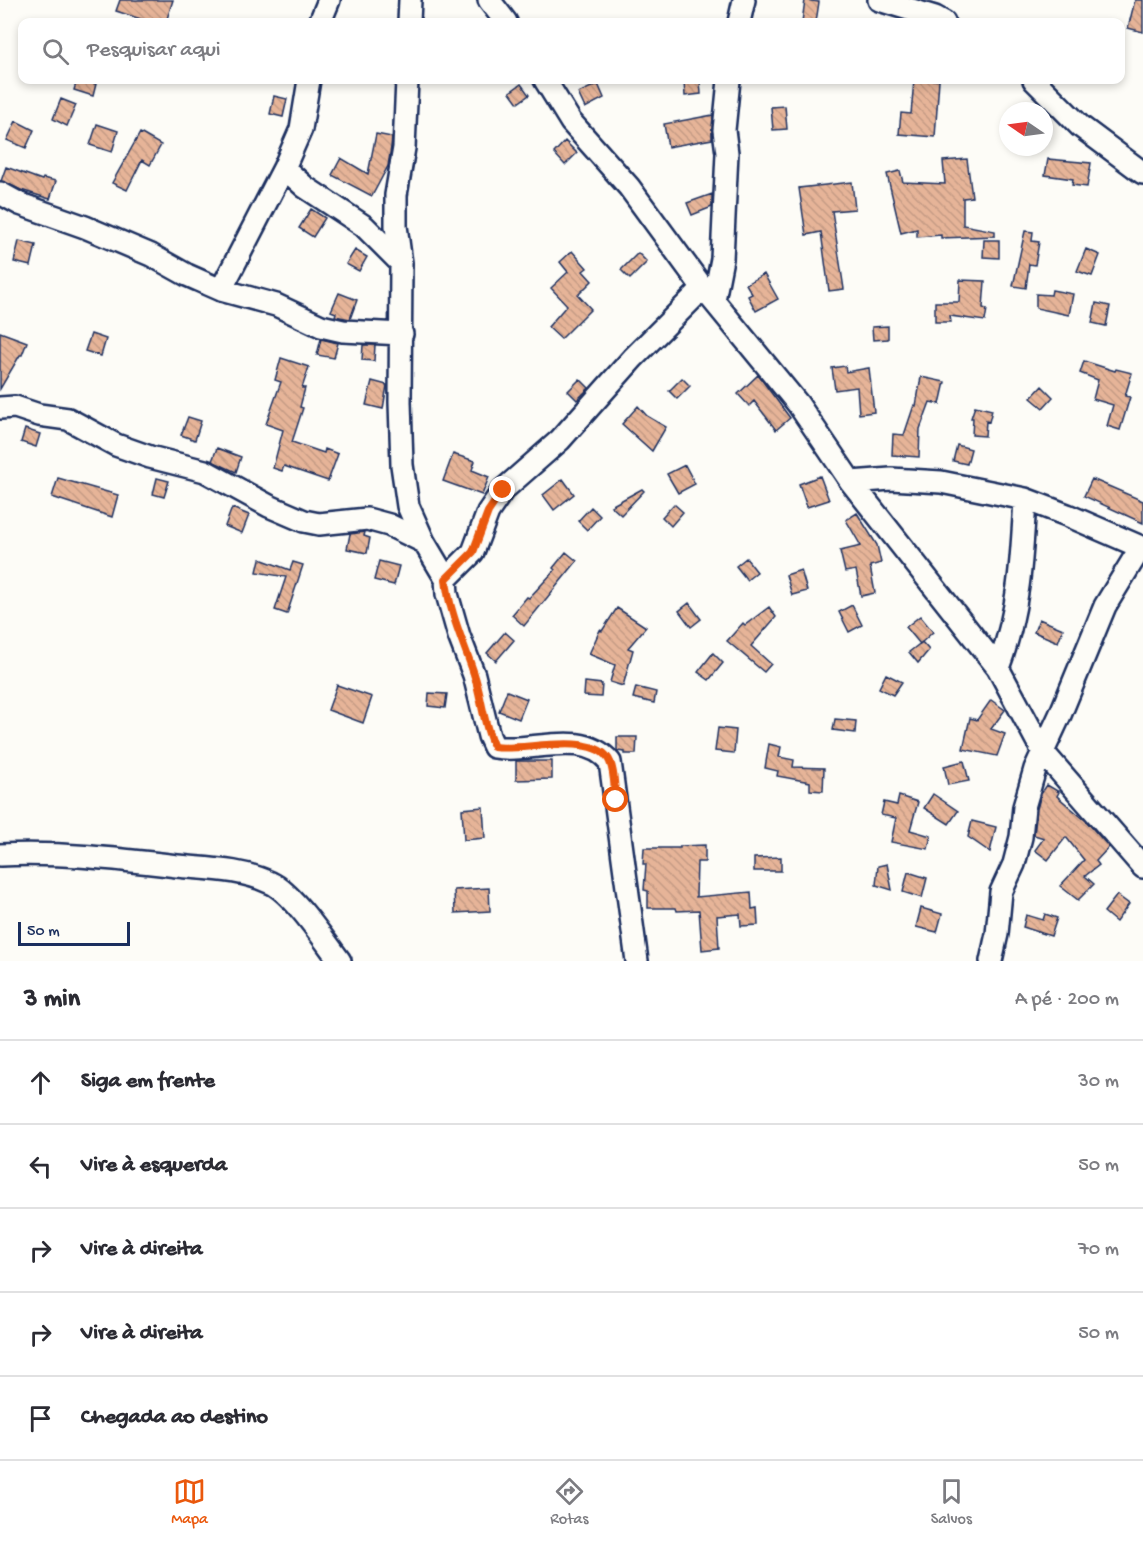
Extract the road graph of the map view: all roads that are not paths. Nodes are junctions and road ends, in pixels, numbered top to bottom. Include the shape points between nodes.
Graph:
1 (329, 0) edge
2 (410, 0) edge
3 (489, 0) edge
4 (744, 0) edge
5 (879, 0) edge
6 (322, 18) edge
7 (409, 18) edge
8 (503, 18) edge
9 (739, 18) edge
10 (937, 18) edge
11 (308, 84) edge
12 (407, 84) edge
13 (547, 84) edge
14 (729, 84) edge
15 (1038, 84) edge
16 (284, 168) junction
17 (1143, 173) edge
18 (0, 193) edge
19 (401, 263) junction
20 (221, 290) junction
21 (708, 294) junction
22 (402, 334) junction
23 (0, 408) edge
24 (851, 482) junction
25 (1025, 499) junction
26 (424, 542) junction
27 (1142, 547) edge
28 (446, 579) junction
29 (998, 668) junction
30 (1043, 752) junction
31 (0, 855) edge
32 (1143, 867) edge
33 (340, 961) edge
34 (637, 961) edge
35 (991, 961) edge

1 - 6 street
2 - 7 street
3 - 8 street
4 - 9 street
5 - 10 street
11 - 16 street via 301,129
12 - 19 street via 404,148 396,195
13 - 21 street via 571,122 629,187
14 - 21 street via 722,260
15 - 17 street via 1080,126
16 - 19 street via 305,187 364,226
16 - 20 street
18 - 20 street via 151,255
19 - 22 street
20 - 22 street via 276,305 321,326
21 - 24 street via 798,404
21 - 28 street via 633,358 560,440 503,490 488,512 473,552
22 - 26 street via 402,465 408,506
23 - 26 street via 15,407 68,419 150,458 204,471 304,521 319,524 366,519
24 - 25 street via 941,482
24 - 29 street
25 - 27 street
25 - 29 street via 1018,593 1009,640
26 - 28 street
27 - 30 street via 1105,606
28 - 34 street via 447,594 494,747 590,746 610,762
29 - 30 street
30 - 32 street
30 - 35 street via 1024,807 1014,864 1001,892
31 - 33 street via 96,857 240,873 273,883 299,907

